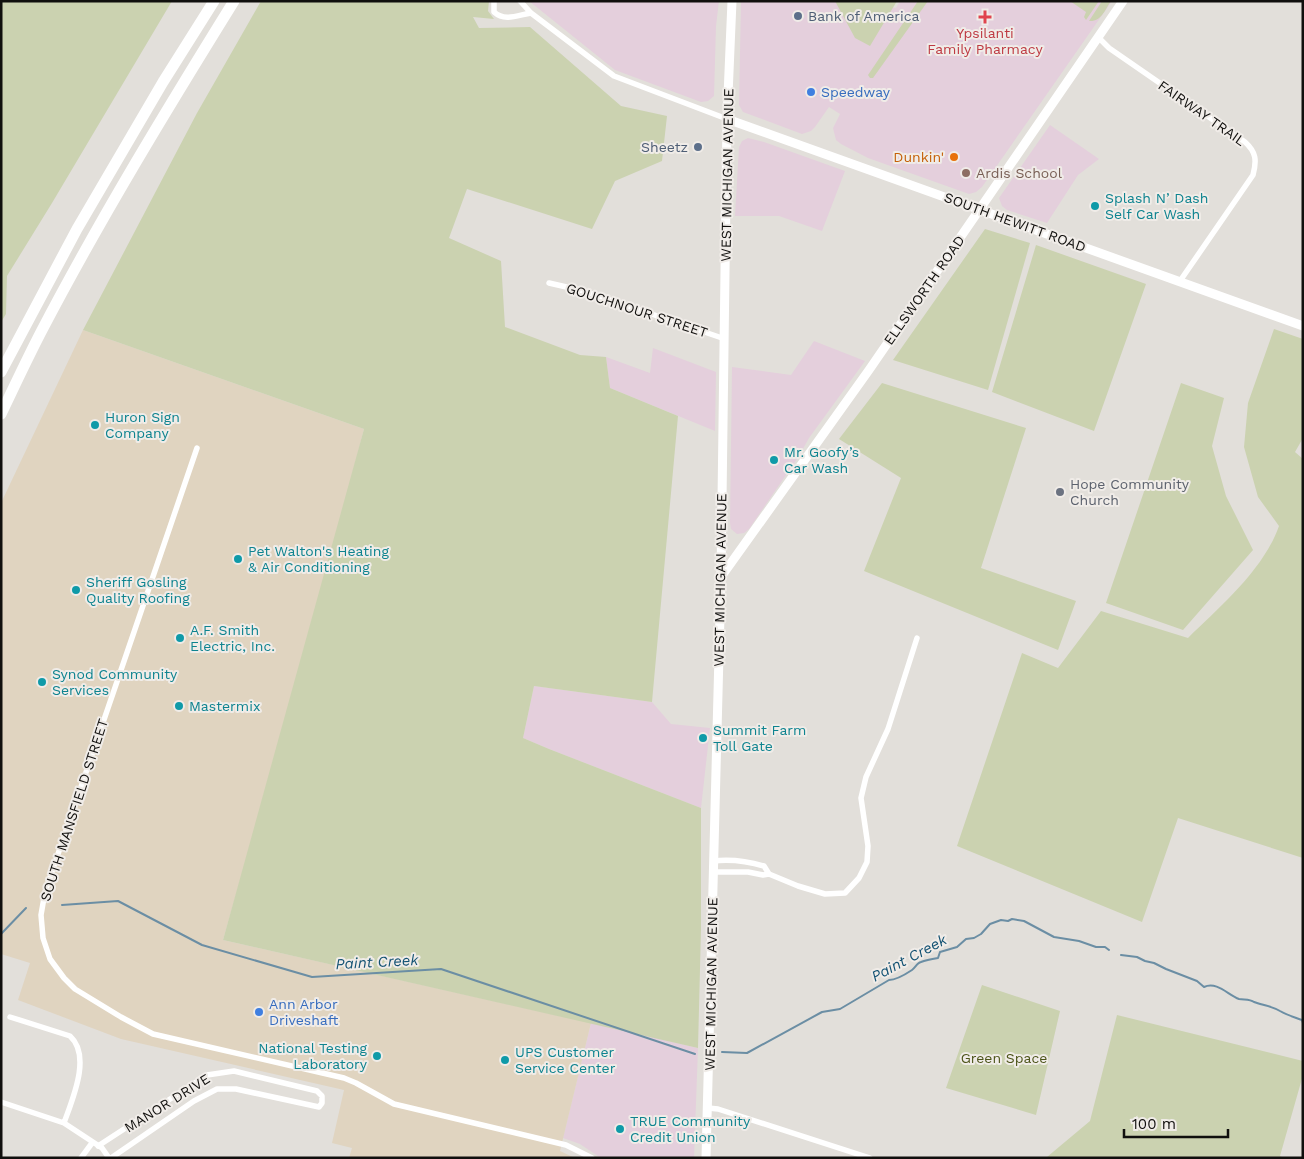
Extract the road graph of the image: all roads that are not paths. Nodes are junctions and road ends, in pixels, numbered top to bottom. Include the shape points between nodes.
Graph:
1 (214, 1) edge
2 (234, 1) edge
3 (494, 1) edge
4 (520, 1) edge
5 (732, 1) edge
6 (1123, 1) edge
7 (532, 13) junction
8 (1098, 38) junction
9 (728, 119) junction
10 (980, 210) junction
11 (1180, 281) junction
12 (549, 283) dead end
13 (1303, 326) edge
14 (725, 339) junction
15 (1, 372) edge
16 (1, 414) edge
17 (197, 448) dead end
18 (721, 577) junction
19 (917, 638) dead end
20 (713, 862) junction
21 (713, 872) junction
22 (769, 874) junction
23 (10, 1017) dead end
24 (1, 1102) edge
25 (708, 1108) junction
26 (64, 1123) junction
27 (95, 1144) junction
28 (81, 1158) edge
29 (110, 1158) edge
30 (592, 1158) edge
31 (706, 1158) edge
32 (870, 1158) edge

1 - 15 highway via 162,82 77,228
2 - 16 highway via 85,250
3 - 7 street via 494,12 499,17 506,19
4 - 7 street
5 - 9 main road, WEST MICHIGAN AVENUE
6 - 8 main road, ELLSWORTH ROAD
7 - 9 street via 614,76
8 - 10 main road, ELLSWORTH ROAD
8 - 11 street, FAIRWAY TRAIL via 1244,142 1256,158 1253,175
9 - 10 main road, SOUTH HEWITT ROAD
9 - 14 main road, WEST MICHIGAN AVENUE
10 - 11 main road, SOUTH HEWITT ROAD
10 - 18 main road, ELLSWORTH ROAD
11 - 13 main road, SOUTH HEWITT ROAD
12 - 14 street, GOUCHNOUR STREET via 584,291
14 - 18 main road, WEST MICHIGAN AVENUE
17 - 30 street, SOUTH MANSFIELD STREET via 45,892 41,915 43,938 50,959 76,989 153,1034 344,1078 394,1104 566,1145
18 - 20 main road, WEST MICHIGAN AVENUE
19 - 22 street via 888,729 866,778 861,798 868,846 867,862 859,878 845,893 825,894
20 - 21 main road, WEST MICHIGAN AVENUE
20 - 22 street via 749,862 764,866
21 - 22 street
21 - 25 main road, WEST MICHIGAN AVENUE
23 - 26 street via 70,1036 76,1041 78,1084
24 - 26 street
25 - 31 main road, WEST MICHIGAN AVENUE
25 - 32 street
26 - 27 street
27 - 28 street, MANOR DRIVE
27 - 29 street
27 - 29 street, MANOR DRIVE via 207,1075 234,1071 317,1091 322,1096 319,1107 236,1089 217,1089

